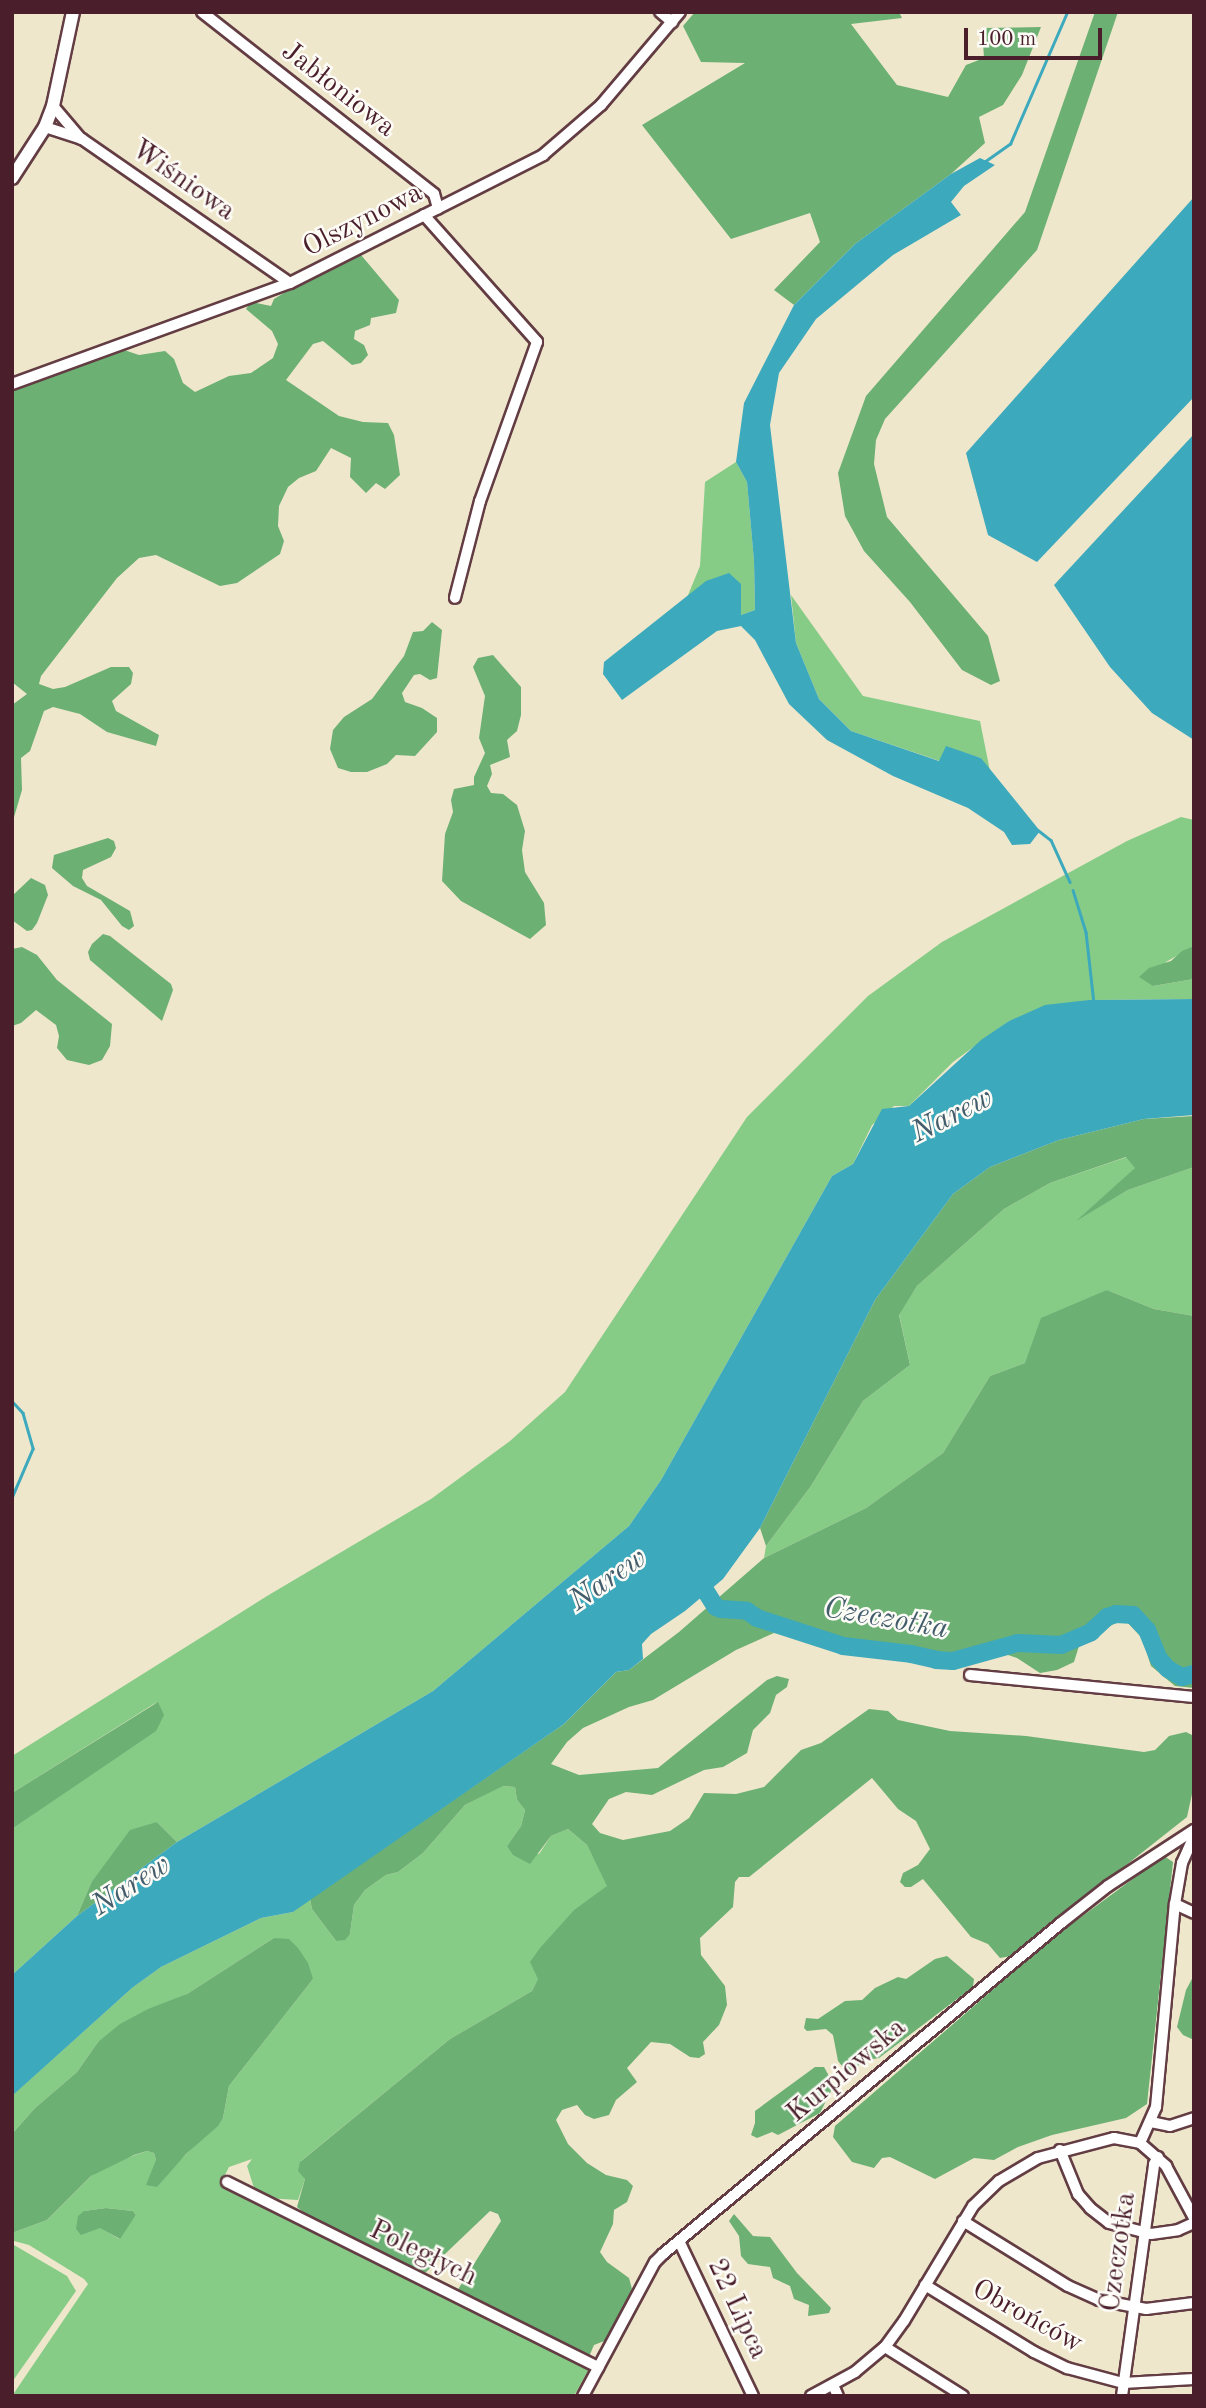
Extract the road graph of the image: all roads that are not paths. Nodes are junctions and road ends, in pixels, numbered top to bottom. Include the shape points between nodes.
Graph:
1 (72, 12) edge
2 (202, 12) edge
3 (660, 12) edge
4 (680, 12) edge
5 (672, 22) junction
6 (53, 106) junction
7 (45, 127) junction
8 (82, 139) junction
9 (12, 178) edge
10 (438, 208) junction
11 (424, 215) junction
12 (290, 283) junction
13 (12, 384) edge
14 (455, 598) dead end
15 (970, 1675) dead end
16 (1194, 1698) edge
17 (1194, 1830) edge
18 (1194, 1836) edge
19 (1175, 1903) junction
20 (1194, 1913) edge
21 (1194, 2118) edge
22 (1152, 2122) junction
23 (1140, 2143) junction
24 (1060, 2150) junction
25 (1158, 2157) junction
26 (227, 2182) dead end
27 (1194, 2218) edge
28 (963, 2221) junction
29 (1194, 2223) edge
30 (1144, 2234) junction
31 (679, 2241) junction
32 (925, 2285) junction
33 (1194, 2303) edge
34 (1134, 2308) junction
35 (885, 2347) junction
36 (598, 2367) junction
37 (1194, 2379) edge
38 (1123, 2383) junction
39 (833, 2385) junction
40 (583, 2396) edge
41 (753, 2396) edge
42 (811, 2396) edge
43 (838, 2396) edge
44 (963, 2396) edge
45 (1122, 2396) edge

1 - 6 street
2 - 10 street, Jabłoniowa via 434,194
3 - 5 street
4 - 5 street, Olszynowa
5 - 10 street, Olszynowa via 570,135 543,155
6 - 7 street
6 - 8 street
7 - 8 street, Wiśniowa
7 - 9 street
8 - 12 street, Wiśniowa
10 - 11 street, Olszynowa
11 - 12 street, Olszynowa
11 - 14 street via 537,342 480,501
12 - 13 street, Olszynowa
15 - 16 street
17 - 31 street, Kurpiowska via 1115,1880 1061,1923
18 - 19 street via 1182,1863
19 - 20 street
19 - 22 street
21 - 22 street via 1170,2126
22 - 23 street
23 - 24 street via 1114,2138
23 - 25 street
24 - 28 street via 1007,2175
24 - 30 street via 1074,2188 1090,2208 1118,2227
25 - 27 street
25 - 30 street, Czeczotka
26 - 36 street, Poległych
28 - 32 street
28 - 34 street via 1083,2294
29 - 30 street via 1170,2232
30 - 34 street, Czeczotka
31 - 36 street, Kurpiowska via 655,2262
31 - 41 street, 22 Lipca
32 - 35 street
32 - 38 street, Obrońców via 1049,2360
33 - 34 street
34 - 38 street, Czeczotka
35 - 39 street
35 - 44 street
36 - 40 street, Kurpiowska
37 - 38 street, Obrońców
38 - 45 street, Czeczotka
39 - 42 street
39 - 43 street

